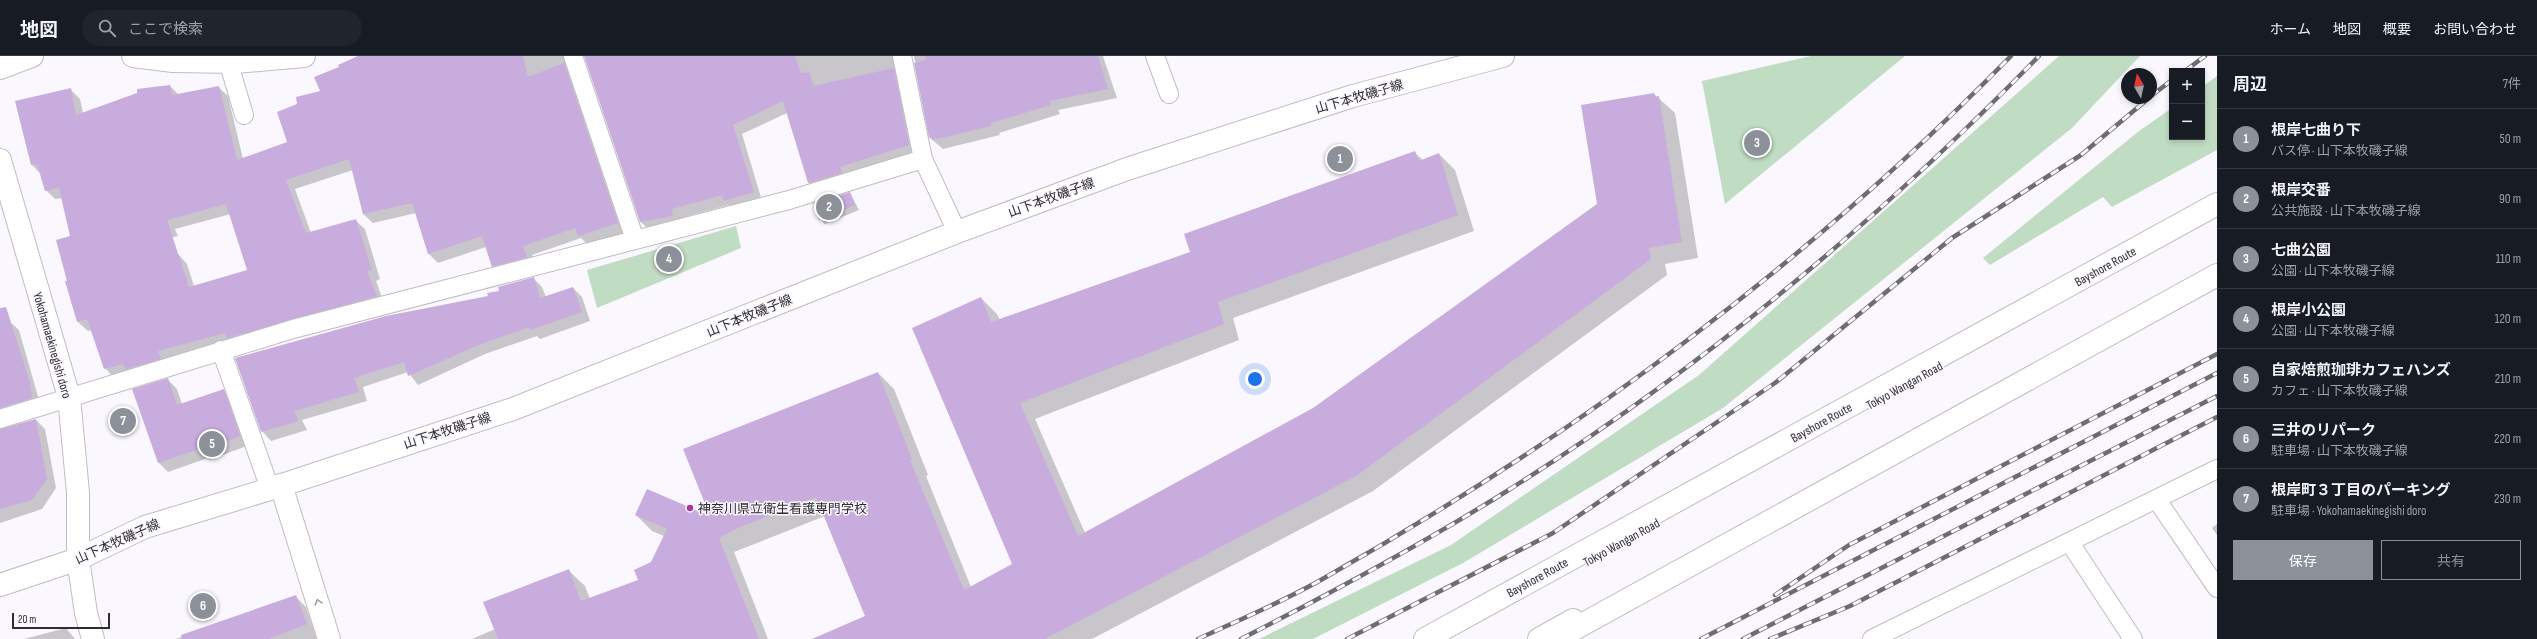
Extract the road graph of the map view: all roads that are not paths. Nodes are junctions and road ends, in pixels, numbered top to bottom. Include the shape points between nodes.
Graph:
1 (32, 56) edge
2 (133, 56) edge
3 (304, 56) edge
4 (573, 56) edge
5 (902, 56) edge
6 (1155, 56) edge
7 (1502, 56) edge
8 (228, 61) junction
9 (0, 68) edge
10 (1169, 94) dead end
11 (244, 115) dead end
12 (923, 159) junction
13 (0, 160) edge
14 (2217, 204) edge
15 (2217, 213) edge
16 (957, 232) junction
17 (635, 240) junction
18 (2217, 266) edge
19 (2217, 275) edge
20 (222, 350) junction
21 (69, 397) junction
22 (0, 419) edge
23 (2217, 469) edge
24 (275, 487) junction
25 (2157, 500) junction
26 (2070, 543) junction
27 (78, 559) junction
28 (0, 585) edge
29 (2217, 588) edge
30 (325, 638) edge
31 (93, 639) edge
32 (1424, 639) edge
33 (1444, 639) edge
34 (1539, 639) edge
35 (1556, 639) edge
36 (1872, 639) edge
37 (2133, 639) edge

1 - 9 main road
2 - 8 main road via 173,61
3 - 8 main road
4 - 17 lane
5 - 12 lane
6 - 10 lane
7 - 16 main road, 山下本牧磯子線 via 1345,98 1128,169
8 - 11 lane
12 - 16 lane
12 - 17 lane via 789,200
13 - 21 main road, Yokohamaekinegishi doro
14 - 32 main road, Bayshore Route
15 - 33 main road, Tokyo Wangan Road
16 - 24 main road, 山下本牧磯子線 via 513,409
17 - 20 lane via 293,329
18 - 34 main road
19 - 35 main road
20 - 21 lane
20 - 24 lane
21 - 22 lane
21 - 27 main road, Yokohamaekinegishi doro via 78,492
23 - 25 lane
24 - 27 main road, 山下本牧磯子線 via 145,527
30 -> 24 main road
25 - 26 lane
25 - 29 lane
26 - 36 lane
26 - 37 lane
27 - 28 main road, 山下本牧磯子線
27 - 31 main road, Yokohamaekinegishi doro via 86,613

